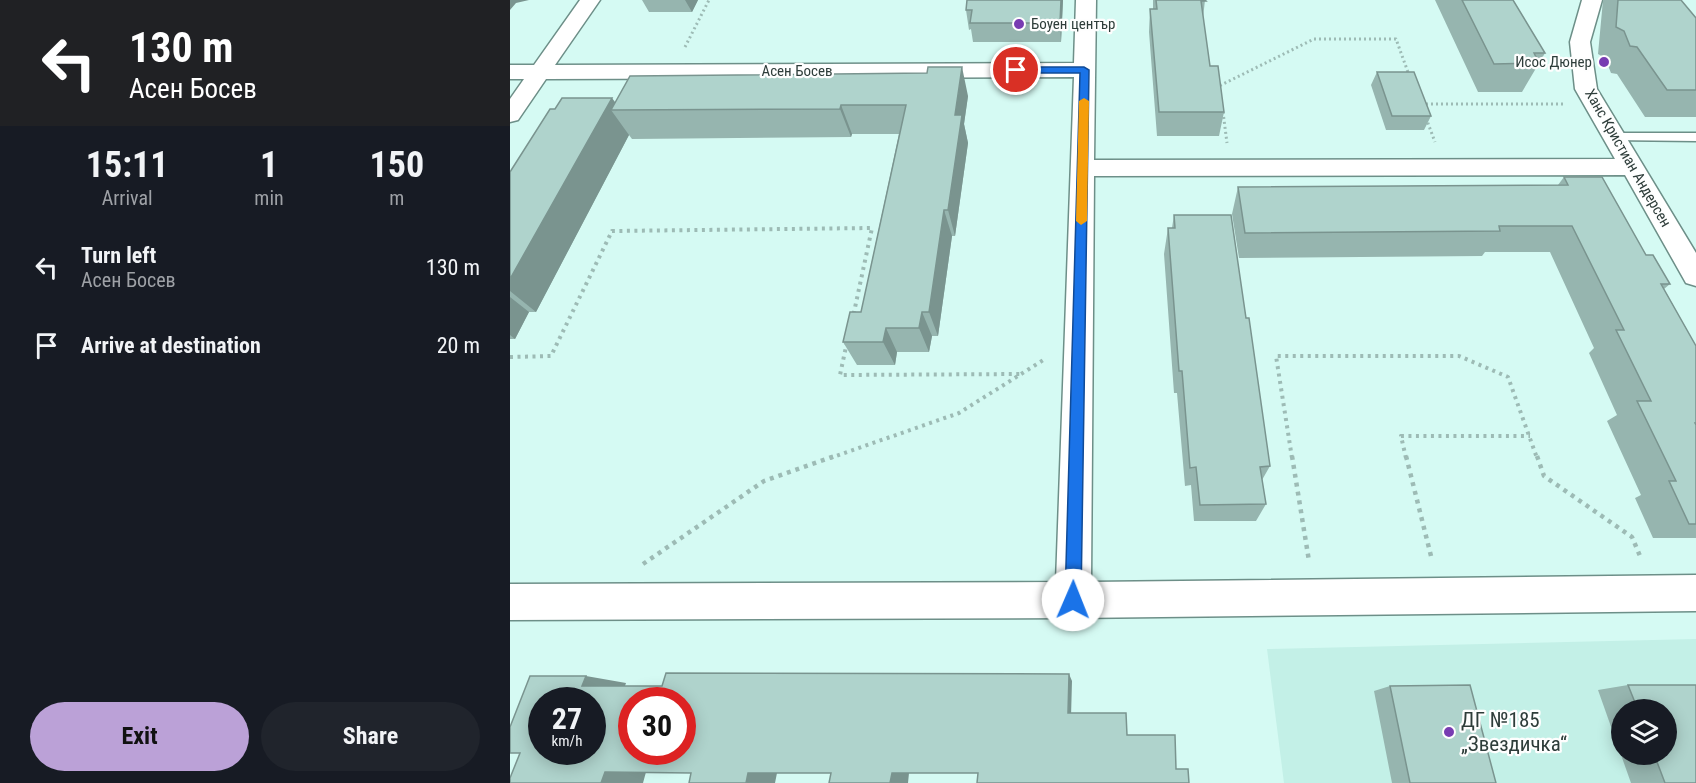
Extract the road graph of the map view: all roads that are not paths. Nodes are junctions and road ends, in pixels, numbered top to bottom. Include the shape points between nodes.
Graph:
1 (590, 0) edge
2 (1086, 0) edge
3 (1592, 0) edge
4 (1084, 70) junction
5 (510, 72) edge
6 (540, 72) junction
7 (510, 115) edge
8 (1614, 137) junction
9 (1696, 137) edge
10 (1632, 167) junction
11 (1083, 168) junction
12 (1688, 248) edge
13 (1696, 276) edge
14 (1696, 592) edge
15 (1073, 600) junction
16 (510, 602) edge

1 - 6 street
2 - 4 street
3 - 8 street, Ханс Кристиан Андерсен via 1580,42 1586,89
4 - 6 street, Асен Босев
4 - 11 street
5 - 6 street, Асен Босев
6 - 7 street
8 - 9 lane
8 - 10 street, Ханс Кристиан Андерсен
10 - 11 street
10 - 12 street, Ханс Кристиан Андерсен
11 - 15 street
12 - 13 street, Ханс Кристиан Андерсен
14 - 15 street
15 - 16 street

